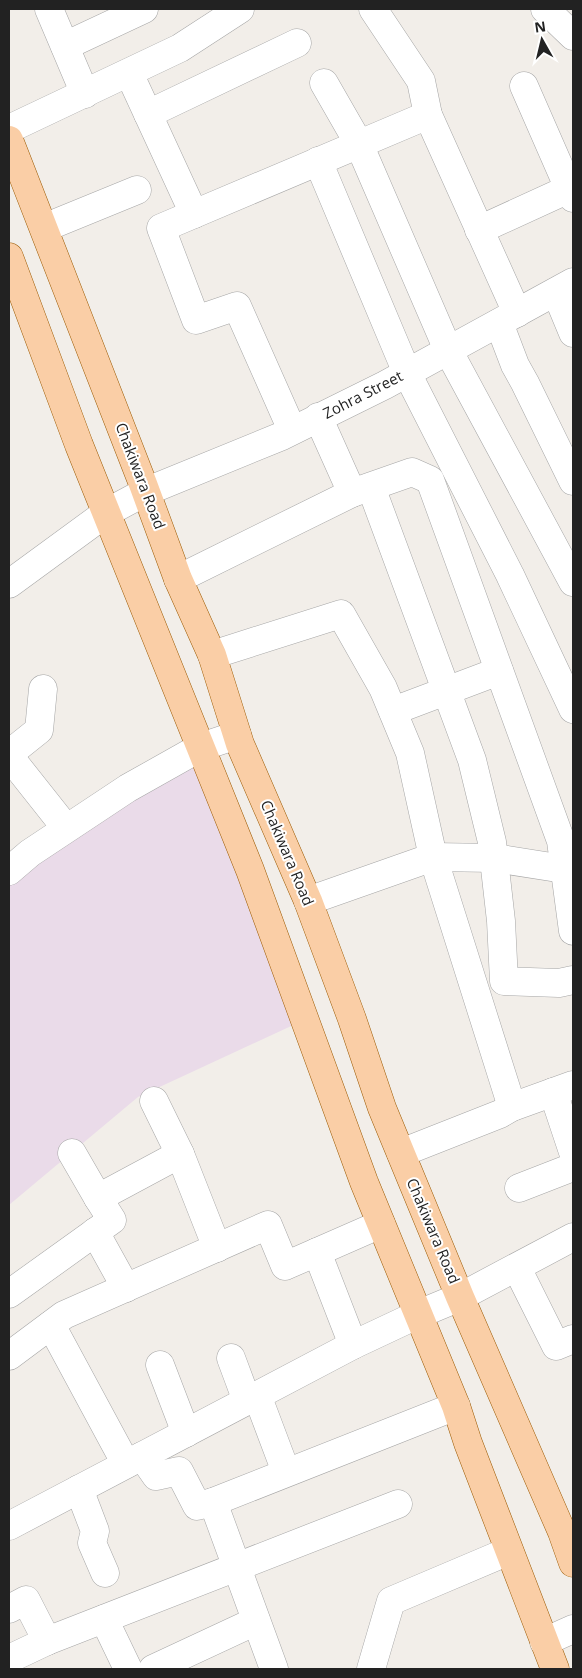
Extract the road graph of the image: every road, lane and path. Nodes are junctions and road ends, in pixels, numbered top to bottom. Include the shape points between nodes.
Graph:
1 (50, 9) edge
2 (144, 9) edge
3 (373, 9) edge
4 (545, 9) edge
5 (237, 10) edge
6 (573, 36) edge
7 (298, 43) dead end
8 (65, 46) junction
9 (129, 73) junction
10 (324, 83) dead end
11 (524, 86) dead end
12 (85, 94) junction
13 (148, 114) junction
14 (428, 115) junction
15 (9, 129) edge
16 (9, 140) edge
17 (359, 144) junction
18 (318, 161) junction
19 (136, 190) dead end
20 (572, 191) edge
21 (194, 214) junction
22 (44, 228) junction
23 (480, 230) junction
24 (9, 257) edge
25 (565, 287) edge
26 (17, 304) edge
27 (508, 318) junction
28 (573, 333) edge
29 (448, 350) junction
30 (407, 373) junction
31 (318, 417) junction
32 (292, 430) junction
33 (573, 481) edge
34 (362, 490) junction
35 (145, 492) junction
36 (106, 513) junction
37 (570, 568) edge
38 (178, 579) junction
39 (9, 584) edge
40 (212, 656) junction
41 (499, 672) junction
42 (43, 689) dead end
43 (447, 692) junction
44 (573, 709) edge
45 (392, 710) junction
46 (237, 736) junction
47 (201, 748) junction
48 (9, 755) edge
49 (66, 828) junction
50 (433, 857) junction
51 (494, 858) junction
52 (564, 869) junction
53 (9, 870) edge
54 (308, 901) junction
55 (573, 931) edge
56 (573, 963) edge
57 (573, 981) edge
58 (563, 1088) edge
59 (154, 1101) dead end
60 (512, 1107) junction
61 (573, 1152) edge
62 (72, 1153) dead end
63 (180, 1154) junction
64 (401, 1154) junction
65 (573, 1167) edge
66 (519, 1188) dead end
67 (98, 1198) junction
68 (381, 1224) junction
69 (95, 1232) junction
70 (573, 1237) edge
71 (217, 1248) junction
72 (317, 1252) junction
73 (517, 1268) junction
74 (126, 1288) junction
75 (9, 1294) edge
76 (460, 1296) junction
77 (419, 1314) junction
78 (51, 1325) junction
79 (573, 1339) edge
80 (353, 1345) junction
81 (9, 1356) edge
82 (230, 1358) dead end
83 (160, 1364) dead end
84 (252, 1398) junction
85 (456, 1406) junction
86 (186, 1433) junction
87 (134, 1460) junction
88 (286, 1472) junction
89 (79, 1489) junction
90 (213, 1502) junction
91 (398, 1504) dead end
92 (9, 1526) edge
93 (509, 1551) junction
94 (573, 1563) edge
95 (237, 1567) junction
96 (105, 1573) dead end
97 (9, 1609) edge
98 (104, 1619) junction
99 (256, 1621) junction
100 (573, 1629) edge
101 (47, 1641) junction
102 (544, 1642) junction
103 (9, 1659) edge
104 (128, 1669) edge
105 (154, 1669) edge
106 (274, 1669) edge
107 (371, 1669) edge
108 (555, 1669) edge

1 - 8 street
2 - 8 street
3 - 14 street via 421,81
4 - 6 street
5 - 9 street via 180,48
7 - 13 street
8 - 12 street
9 - 12 street
9 - 13 street
10 - 17 street
11 - 20 street
12 - 15 street
13 - 21 street
14 - 17 street
14 - 23 street
16 - 22 main road, Chakiwara Road
17 - 18 street
17 - 29 street
18 - 21 street
18 - 30 street
19 - 22 street
20 - 23 street
21 - 32 street via 161,228 196,320 237,306
22 - 35 main road, Chakiwara Road
23 - 27 street
24 - 26 main road
25 - 27 street, Zohra Street
25 - 28 street
26 - 36 main road
27 - 29 street, Zohra Street
27 - 33 street via 515,365
29 - 30 street, Zohra Street
29 - 37 street
30 - 31 street, Zohra Street
30 - 44 street via 510,575
31 - 32 street, Zohra Street
31 - 34 street
32 - 35 street, Zohra Street
34 - 38 street
34 - 41 street via 412,472 430,480
34 - 43 street
35 - 36 street, Zohra Street
35 - 38 main road, Chakiwara Road
36 - 39 street, Zohra Street
36 - 47 main road
38 - 40 main road, Chakiwara Road
40 - 45 street via 341,614
40 - 46 main road, Chakiwara Road
41 - 43 street
41 - 52 street via 560,840
42 - 48 street via 39,730
43 - 45 street
43 - 51 street via 472,760
45 - 50 street via 410,753
46 - 47 street
46 - 54 main road, Chakiwara Road
47 - 49 street via 128,788
47 - 68 main road via 250,870
48 - 49 street
49 - 53 street
50 - 51 street
50 - 54 street
50 - 60 street
51 - 52 street
51 - 57 street via 504,981
52 - 55 street
54 - 64 main road, Chakiwara Road
56 - 57 street
58 - 60 street
58 - 61 street
59 - 63 street
60 - 64 street
62 - 67 street
63 - 67 street
63 - 71 street
64 - 76 main road, Chakiwara Road
65 - 66 street
67 - 69 street via 112,1220
68 - 72 street
68 - 77 main road
69 - 74 street
69 - 75 street
70 - 73 street
71 - 72 street via 268,1225 285,1266
71 - 74 street
72 - 80 street
73 - 76 street
73 - 79 street via 556,1346
74 - 78 street
76 - 77 street
76 - 94 main road, Chakiwara Road
77 - 80 street
77 - 85 main road
78 - 81 street
78 - 87 street
80 - 84 street
82 - 84 street
83 - 86 street
84 - 86 street
84 - 88 street
85 - 88 street
85 - 93 main road
86 - 87 street
87 - 89 street
87 - 90 street via 156,1476 179,1471 197,1506
88 - 90 street
89 - 92 street
89 - 96 street via 95,1531 92,1544
90 - 95 street
91 - 95 street
93 - 102 main road
93 - 107 street via 391,1601
95 - 98 street
95 - 99 street
97 - 101 street via 26,1600
98 - 101 street
98 - 104 street
99 - 105 street
99 - 106 street
100 - 102 street
101 - 103 street
102 - 108 main road

